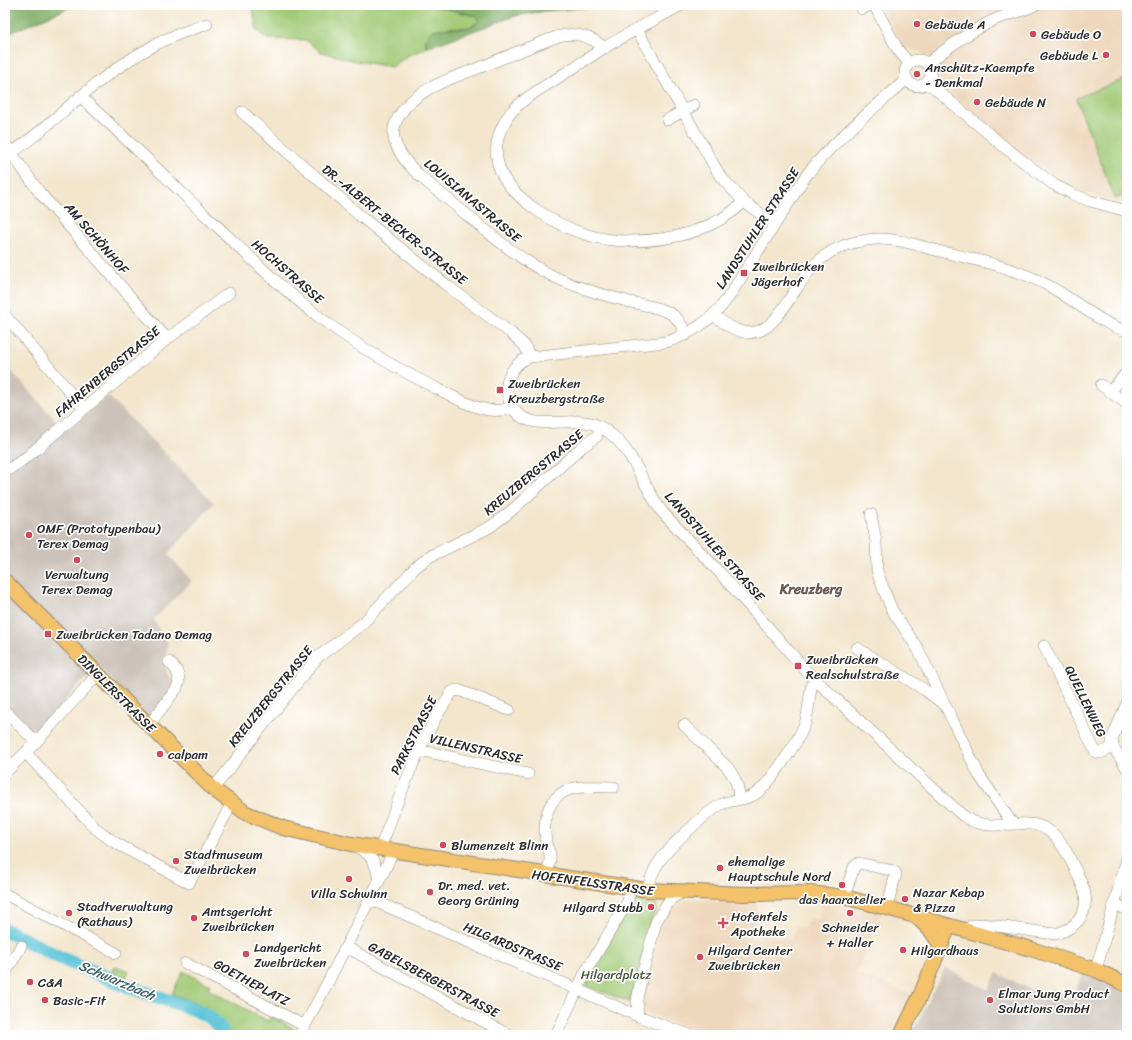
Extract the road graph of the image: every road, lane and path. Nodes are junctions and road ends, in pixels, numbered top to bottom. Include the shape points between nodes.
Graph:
1 (681, 5) edge
2 (874, 5) edge
3 (1037, 5) edge
4 (207, 24) dead end
5 (637, 30) junction
6 (605, 48) junction
7 (909, 64) junction
8 (927, 64) junction
9 (907, 79) junction
10 (927, 82) junction
11 (80, 96) junction
12 (694, 105) dead end
13 (242, 112) dead end
14 (682, 112) junction
15 (667, 120) dead end
16 (8, 149) edge
17 (744, 202) junction
18 (1127, 211) edge
19 (775, 224) junction
20 (229, 293) dead end
21 (5, 315) edge
22 (714, 315) junction
23 (1127, 331) edge
24 (686, 335) junction
25 (167, 339) junction
26 (530, 357) junction
27 (1127, 372) edge
28 (1127, 404) edge
29 (512, 406) junction
30 (84, 409) junction
31 (597, 436) dead end
32 (5, 472) edge
33 (871, 514) dead end
34 (5, 581) edge
35 (1044, 646) dead end
36 (857, 648) dead end
37 (170, 662) dead end
38 (98, 674) junction
39 (814, 679) junction
40 (1127, 703) edge
41 (946, 706) junction
42 (509, 710) dead end
43 (5, 711) edge
44 (149, 725) junction
45 (684, 725) dead end
46 (36, 742) junction
47 (1113, 747) junction
48 (419, 750) junction
49 (26, 753) junction
50 (1127, 768) edge
51 (5, 773) edge
52 (528, 774) dead end
53 (614, 787) dead end
54 (213, 789) junction
55 (739, 799) junction
56 (232, 803) junction
57 (1012, 823) junction
58 (351, 844) junction
59 (386, 850) junction
60 (1127, 858) edge
61 (547, 875) junction
62 (379, 881) junction
63 (630, 888) junction
64 (647, 890) junction
65 (682, 892) junction
66 (5, 894) edge
67 (844, 897) junction
68 (370, 899) junction
69 (1114, 903) junction
70 (887, 908) junction
71 (1127, 910) edge
72 (918, 917) junction
73 (949, 926) junction
74 (966, 930) junction
75 (21, 946) dead end
76 (346, 947) junction
77 (941, 947) junction
78 (116, 954) dead end
79 (185, 963) dead end
80 (1096, 970) junction
81 (5, 974) edge
82 (1127, 985) edge
83 (577, 989) junction
84 (638, 1016) junction
85 (302, 1031) edge
86 (509, 1035) edge
87 (556, 1035) edge
88 (689, 1035) edge
89 (901, 1035) edge

1 - 5 street
2 - 7 street via 898,50
3 - 8 street via 967,34
4 - 11 street via 152,46
5 - 6 street
5 - 14 street
6 - 17 street via 519,104 507,117 498,134 497,159 500,170 516,192 539,211 572,230 629,241 663,238 704,228 726,217
6 - 24 street, LOUISIANASTRASSE via 590,37 574,34 559,36 441,84 421,94 403,109 394,126 395,142 409,164 424,179 511,251 566,282 669,313 679,321
7 - 8 street via 918,60
7 - 9 street via 905,71
8 - 10 street via 931,74
9 - 10 street via 916,85
9 - 19 street, LANDSTUHLER STRASSE via 820,159 805,177
10 - 18 street via 1053,184 1090,201
11 - 16 street via 38,134
11 - 29 street, HOCHSTRASSE via 301,304 328,324 387,362 449,395 493,411
12 - 14 street
13 - 26 street, DR.-ALBERT-BECKER-STRASSE via 359,215 519,340
14 - 15 street
14 - 17 street via 720,176
16 - 25 street, AM SCHÖNHOF via 40,193
17 - 19 street
19 - 22 street, LANDSTUHLER STRASSE via 728,298
20 - 25 street, FAHRENBERGSTRASSE
21 - 30 street
22 - 23 street via 739,331 749,333 760,330 772,323 801,281 824,256 852,243 883,239 930,248 1014,271 1051,287 1107,322
22 - 24 street, LANDSTUHLER STRASSE
24 - 26 street, LANDSTUHLER STRASSE via 654,344
25 - 30 street, FAHRENBERGSTRASSE
26 - 29 street, LANDSTUHLER STRASSE via 517,364 509,377 506,390
27 - 28 street via 1106,388
29 - 39 street, LANDSTUHLER STRASSE via 518,413 539,423 578,421 596,425 620,442 663,513
30 - 32 street, FAHRENBERGSTRASSE
31 - 54 street, KREUZBERGSTRASSE via 582,446 490,527 429,557 416,567 363,623 318,657
33 - 41 street via 876,542 877,572 884,593 918,649
34 - 38 main road, DINGLERSTRASSE
35 - 47 street, QUELLENWEG via 1095,751 1101,753
36 - 41 street
37 - 44 street via 178,672 179,682
38 - 44 main road, DINGLERSTRASSE
38 - 46 street
39 - 55 street via 806,722 798,741 761,789 751,797
39 - 57 street, LANDSTUHLER STRASSE via 962,815 979,824
40 - 47 street via 1112,739
41 - 57 street via 979,775
42 - 48 street, PARKSTRASSE via 456,690 452,692 436,717
43 - 46 street
44 - 54 main road, DINGLERSTRASSE
45 - 55 street via 728,768 738,784
46 - 49 street
47 - 50 street
48 - 52 street, VILLENSTRASSE
48 - 59 street, PARKSTRASSE via 401,793
49 - 51 street
49 - 56 street via 104,836 189,883
53 - 61 street via 568,790 550,805 545,819 546,844 550,856
54 - 56 main road, DINGLERSTRASSE
55 - 64 street via 716,807 666,852 653,871
56 - 58 main road, HOFENFELSSTRASSE via 246,813 283,828
57 - 74 street, LANDSTUHLER STRASSE via 1027,823 1041,827 1061,843 1085,892 1083,912 1072,927 1055,934 982,924
58 - 59 main road, HOFENFELSSTRASSE
58 - 62 street via 372,859
59 - 61 main road, HOFENFELSSTRASSE
59 - 62 street, PARKSTRASSE via 388,863
60 - 69 street
61 - 63 main road, HOFENFELSSTRASSE
62 - 68 street, PARKSTRASSE
63 - 64 main road, HOFENFELSSTRASSE
63 - 83 street via 628,901
64 - 65 main road, HOFENFELSSTRASSE
65 - 67 main road, HOFENFELSSTRASSE via 811,893
65 - 84 street via 672,898 656,922 639,986
66 - 78 street
67 - 70 main road, HOFENFELSSTRASSE
67 - 70 street via 856,864 894,871 896,877
68 - 76 street, PARKSTRASSE
68 - 83 street, HILGARDSTRASSE
69 - 71 street
69 - 80 street
70 - 72 main road, HOFENFELSSTRASSE
72 - 73 main road, HOFENFELSSTRASSE
72 - 77 main road via 933,933
73 - 74 main road, HOFENFELSSTRASSE
73 - 77 main road
74 - 80 main road, HOFENFELSSTRASSE
75 - 81 street
76 - 85 street, PARKSTRASSE
76 - 86 street, GABELSBERGERSTRASSE
77 - 89 main road
79 - 85 street, GOETHEPLATZ
80 - 82 main road, HOFENFELSSTRASSE
83 - 84 street, HILGARDSTRASSE
83 - 87 street
84 - 88 street, HILGARDSTRASSE

